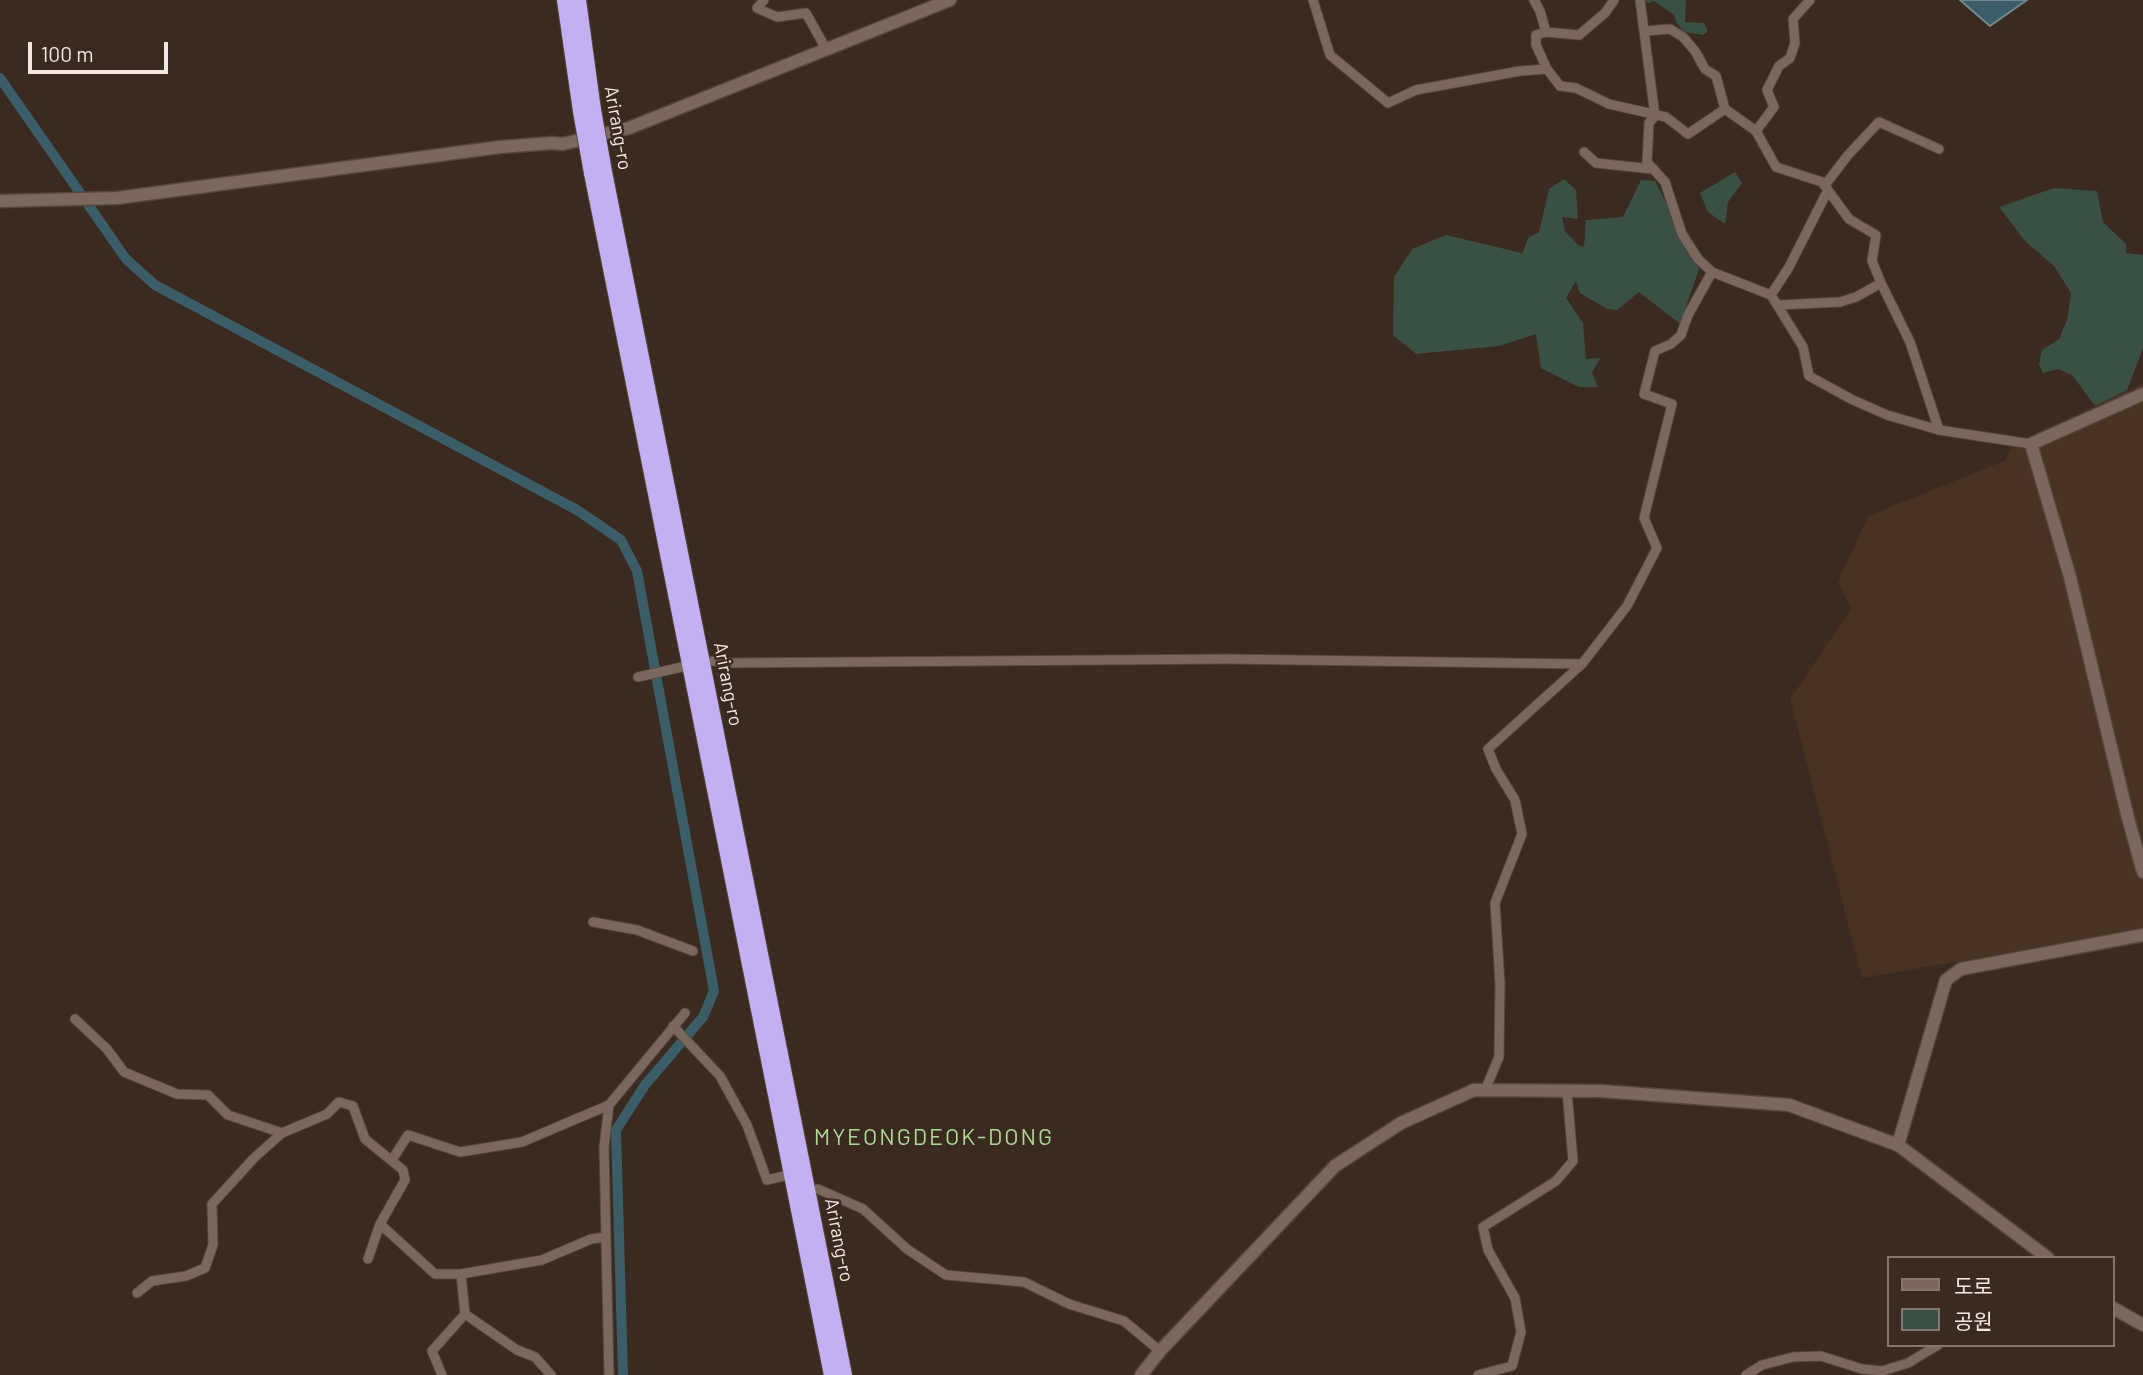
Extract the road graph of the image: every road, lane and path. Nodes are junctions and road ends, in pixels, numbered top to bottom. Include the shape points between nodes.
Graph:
1 (565, 0) edge
2 (578, 0) edge
3 (764, 0) edge
4 (950, 0) edge
5 (1313, 0) edge
6 (1534, 0) edge
7 (1614, 0) edge
8 (1640, 0) edge
9 (1810, 0) edge
10 (1646, 31) junction
11 (1546, 32) junction
12 (826, 49) junction
13 (1547, 69) junction
14 (1725, 109) junction
15 (587, 110) junction
16 (1655, 116) junction
17 (1756, 131) junction
18 (1939, 149) dead end
19 (1584, 152) dead end
20 (1652, 169) junction
21 (598, 173) junction
22 (1826, 188) junction
23 (0, 201) edge
24 (1712, 272) junction
25 (1881, 283) junction
26 (1771, 295) junction
27 (1778, 305) junction
28 (2143, 394) edge
29 (1939, 430) junction
30 (2032, 444) junction
31 (713, 661) dead end
32 (1582, 664) junction
33 (682, 667) dead end
34 (641, 676) dead end
35 (2143, 872) edge
36 (593, 922) dead end
37 (2143, 935) edge
38 (693, 951) dead end
39 (685, 1013) dead end
40 (75, 1019) dead end
41 (675, 1028) junction
42 (1485, 1090) junction
43 (1567, 1091) junction
44 (609, 1105) junction
45 (282, 1133) junction
46 (1898, 1145) junction
47 (392, 1160) junction
48 (784, 1176) dead end
49 (818, 1189) dead end
50 (380, 1224) junction
51 (606, 1237) junction
52 (2045, 1256) edge
53 (368, 1259) dead end
54 (461, 1274) junction
55 (138, 1293) dead end
56 (2115, 1309) edge
57 (465, 1314) junction
58 (2143, 1325) edge
59 (1934, 1347) edge
60 (1160, 1351) junction
61 (442, 1375) edge
62 (551, 1375) edge
63 (609, 1375) edge
64 (832, 1375) edge
65 (844, 1375) edge
66 (1141, 1375) edge
67 (1478, 1375) edge
68 (1746, 1375) edge

1 - 15 highway, Arirang-ro
2 - 15 highway, Arirang-ro
3 - 12 street via 757,8 777,17 806,13
4 - 12 street
5 - 13 street via 1330,55 1388,103 1416,90
6 - 11 street
7 - 11 street via 1580,34
8 - 10 street
9 - 17 street via 1793,19 1795,43 1790,58 1779,66 1767,89 1774,107
10 - 14 street via 1670,29 1684,37 1705,69 1716,76
10 - 16 street
11 - 13 street via 1536,35 1536,45
12 - 23 street via 629,128 563,145 500,146 108,198
13 - 16 street via 1560,86
14 - 16 street via 1688,134 1666,117
14 - 17 street
15 - 21 highway, Arirang-ro, bridge
16 - 20 street via 1649,123 1647,162
17 - 22 street via 1776,167 1822,182
18 - 22 street via 1879,122 1848,155
19 - 20 street via 1596,163
20 - 24 street via 1664,182 1682,234
21 - 64 highway, Arirang-ro
21 - 65 highway, Arirang-ro
22 - 25 street via 1849,219 1876,234 1872,261
22 - 26 street
24 - 26 street
24 - 32 street via 1681,335 1655,351 1644,394 1672,404 1644,518 1657,548 1627,606
25 - 27 street via 1840,302
25 - 29 street via 1910,342
26 - 27 street
27 - 29 street via 1803,346 1809,376 1888,415
28 - 30 street
29 - 30 street
30 - 35 street
31 - 32 street via 1227,659
32 - 42 street via 1488,749 1515,800 1522,834 1495,903 1499,1057
33 - 34 street
36 - 38 street via 637,930
37 - 46 street via 1961,969 1946,980
39 - 41 street
40 - 45 street via 124,1072 177,1094 208,1095 228,1115
41 - 44 street
41 - 48 street via 720,1076 747,1125 767,1180
42 - 43 street
42 - 60 street via 1474,1090 1401,1123 1335,1166
43 - 46 street via 1789,1105
43 - 67 street via 1573,1161 1556,1181 1483,1227 1488,1250 1515,1298 1521,1332 1512,1366
44 - 47 street via 522,1142 460,1152 408,1135
44 - 51 street via 604,1147
45 - 47 street via 327,1114 339,1102 354,1106 365,1139
45 - 55 street via 212,1203 213,1245 205,1268 152,1281
46 - 52 street
47 - 50 street via 403,1170 405,1180
49 - 60 street via 863,1209 907,1249 946,1275 1024,1282 1069,1304 1124,1321
50 - 53 street
50 - 54 street via 435,1274
51 - 54 street via 542,1260
51 - 63 street
54 - 57 street
56 - 58 street
57 - 61 street via 432,1351
57 - 62 street via 535,1357
59 - 68 street via 1908,1363 1882,1371 1821,1356 1793,1357 1762,1365
60 - 66 street

